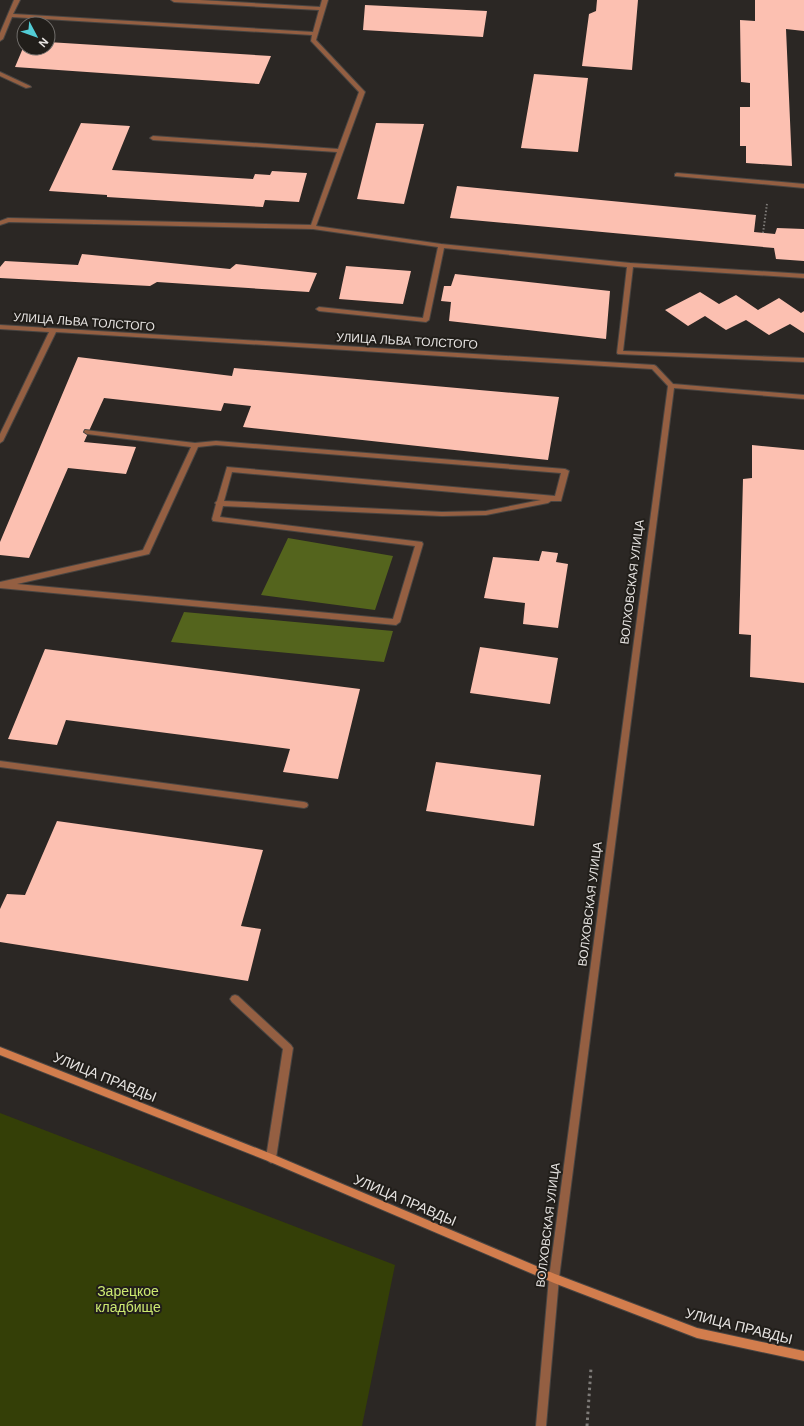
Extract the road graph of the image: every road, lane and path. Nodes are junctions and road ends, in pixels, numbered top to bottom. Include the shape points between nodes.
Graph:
1 (17, 0) edge
2 (174, 0) edge
3 (325, 0) edge
4 (323, 9) junction
5 (10, 15) junction
6 (315, 34) junction
7 (0, 38) edge
8 (0, 74) edge
9 (28, 87) dead end
10 (153, 138) dead end
11 (341, 150) junction
12 (677, 176) dead end
13 (770, 184) junction
14 (804, 186) edge
15 (0, 223) edge
16 (313, 226) junction
17 (763, 233) dead end
18 (441, 246) junction
19 (630, 265) junction
20 (804, 276) edge
21 (320, 309) dead end
22 (0, 327) edge
23 (54, 331) junction
24 (804, 360) edge
25 (671, 386) junction
26 (804, 397) edge
27 (87, 432) dead end
28 (0, 442) edge
29 (195, 445) junction
30 (558, 499) junction
31 (219, 503) junction
32 (0, 585) edge
33 (0, 764) edge
34 (304, 805) dead end
35 (235, 999) dead end
36 (0, 1051) edge
37 (271, 1158) junction
38 (554, 1278) junction
39 (804, 1356) edge
40 (591, 1368) dead end
41 (541, 1426) edge
42 (587, 1426) edge

1 - 5 street
2 - 4 street
3 - 4 street
4 - 6 street
5 - 6 street
5 - 7 street
6 - 11 street via 313,40 362,92
8 - 9 street
10 - 11 street
11 - 16 street
12 - 13 street
13 - 14 street
13 - 17 path
15 - 16 street via 8,220
16 - 18 street
18 - 19 street
18 - 21 street via 426,320
19 - 20 street
19 - 24 street via 620,353
22 - 23 street, УЛИЦА ЛЬВА ТОЛСТОГО
23 - 25 street, УЛИЦА ЛЬВА ТОЛСТОГО via 654,367
23 - 28 street
25 - 26 street
25 - 38 street, ВОЛХОВСКАЯ УЛИЦА
27 - 29 street
29 - 30 street via 216,443 565,472
29 - 32 street via 146,552
30 - 31 street via 486,513 442,514
30 - 31 street via 229,469
31 - 32 street via 216,519 419,544 396,622
33 - 34 street
35 - 37 street via 288,1048
36 - 37 main road, УЛИЦА ПРАВДЫ
37 - 38 main road, УЛИЦА ПРАВДЫ
38 - 39 main road, УЛИЦА ПРАВДЫ via 697,1333
38 - 41 street, ВОЛХОВСКАЯ УЛИЦА
40 - 42 path

